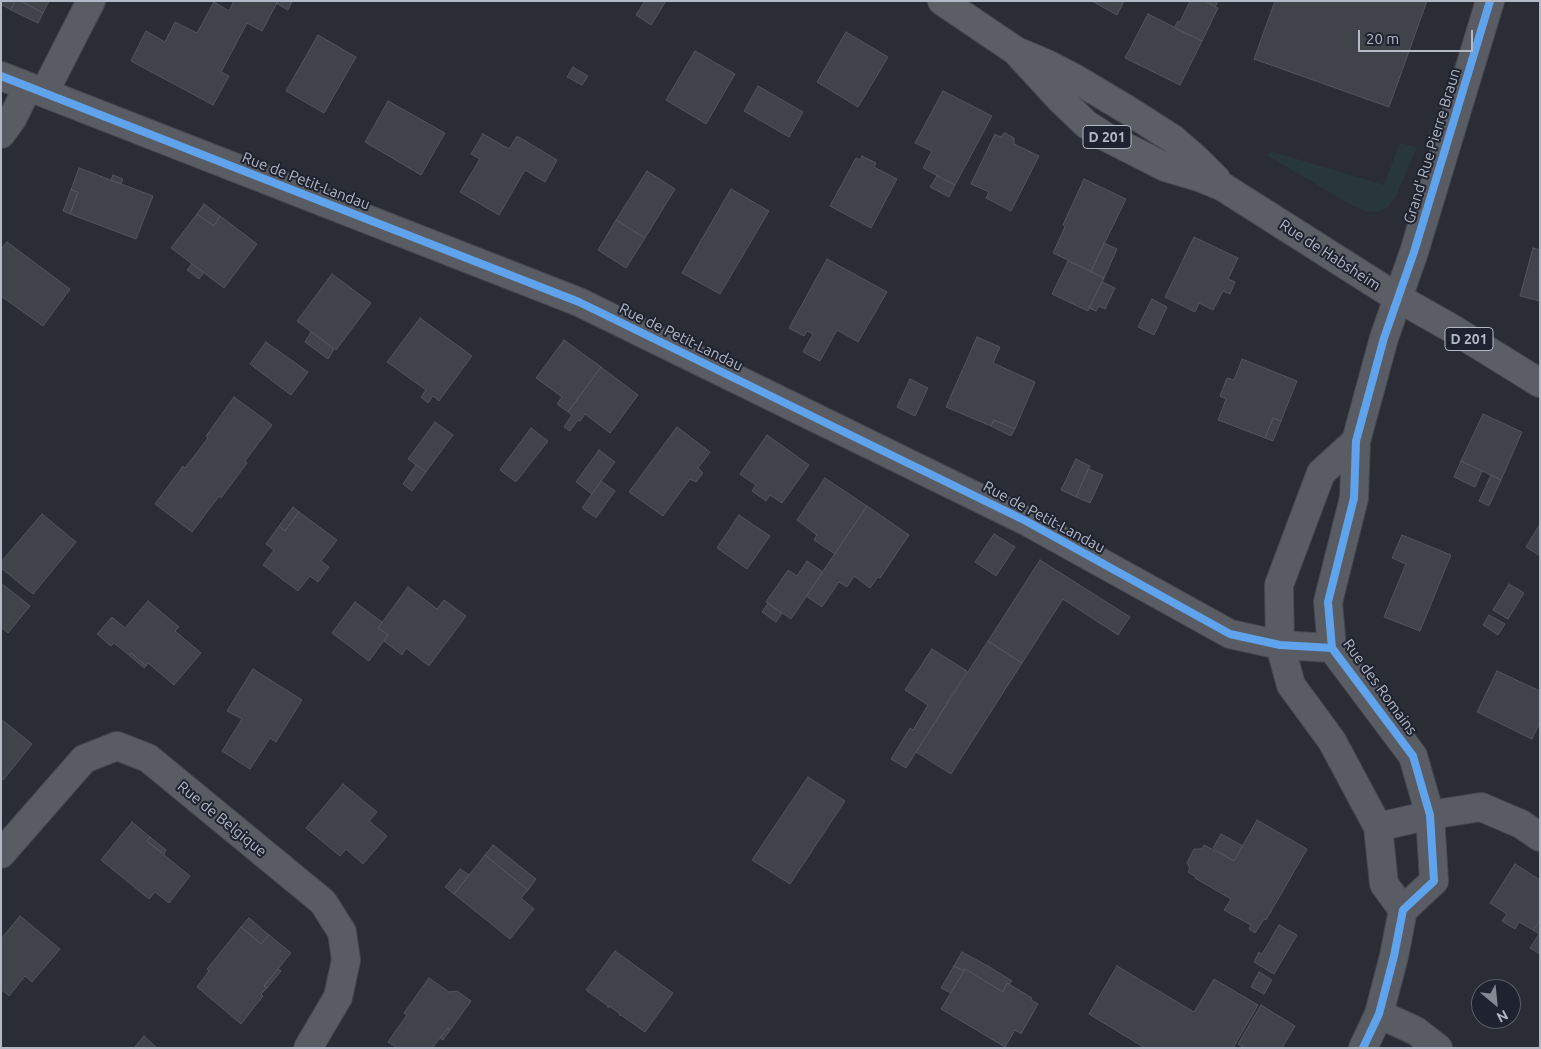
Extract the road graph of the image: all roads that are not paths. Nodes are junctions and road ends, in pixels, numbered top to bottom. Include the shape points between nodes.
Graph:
1 (90, 1) edge
2 (942, 1) edge
3 (1490, 1) edge
4 (1, 76) edge
5 (36, 90) junction
6 (1, 134) edge
7 (1398, 298) junction
8 (1540, 383) edge
9 (1356, 441) junction
10 (1280, 645) junction
11 (1332, 648) junction
12 (1430, 815) junction
13 (1378, 827) junction
14 (1540, 837) edge
15 (1, 854) edge
16 (1403, 910) junction
17 (1379, 1014) junction
18 (308, 1048) edge
19 (1362, 1048) edge
20 (1438, 1048) edge

1 - 5 street
2 - 7 main road, Rue de Habsheim / D 201 via 1016,52 1074,78 1165,134 1223,187
3 - 7 street, Grand' Rue Pierre Braun
4 - 5 street, Rue de Petit-Landau
5 - 6 street
5 - 10 street, Rue de Petit-Landau via 579,302 1026,521 1230,634
7 - 8 main road, Rue de Habsheim / D 201
7 - 9 street, Rue des Romains
9 - 10 street via 1321,473 1279,585
9 - 11 street, Rue des Romains via 1354,498 1328,602
10 - 11 street, Rue de Petit-Landau
10 - 13 street via 1291,685 1332,742
11 - 12 street, Rue des Romains via 1413,756
12 - 13 street
12 - 14 street via 1481,807 1521,824
12 - 16 street, Rue des Romains via 1434,881
13 - 16 street via 1384,884
15 - 18 street, Rue de Belgique via 84,759 117,746 148,758 323,902 342,932 346,960 338,997
16 - 17 street
17 - 19 street
17 - 20 street via 1416,1031

